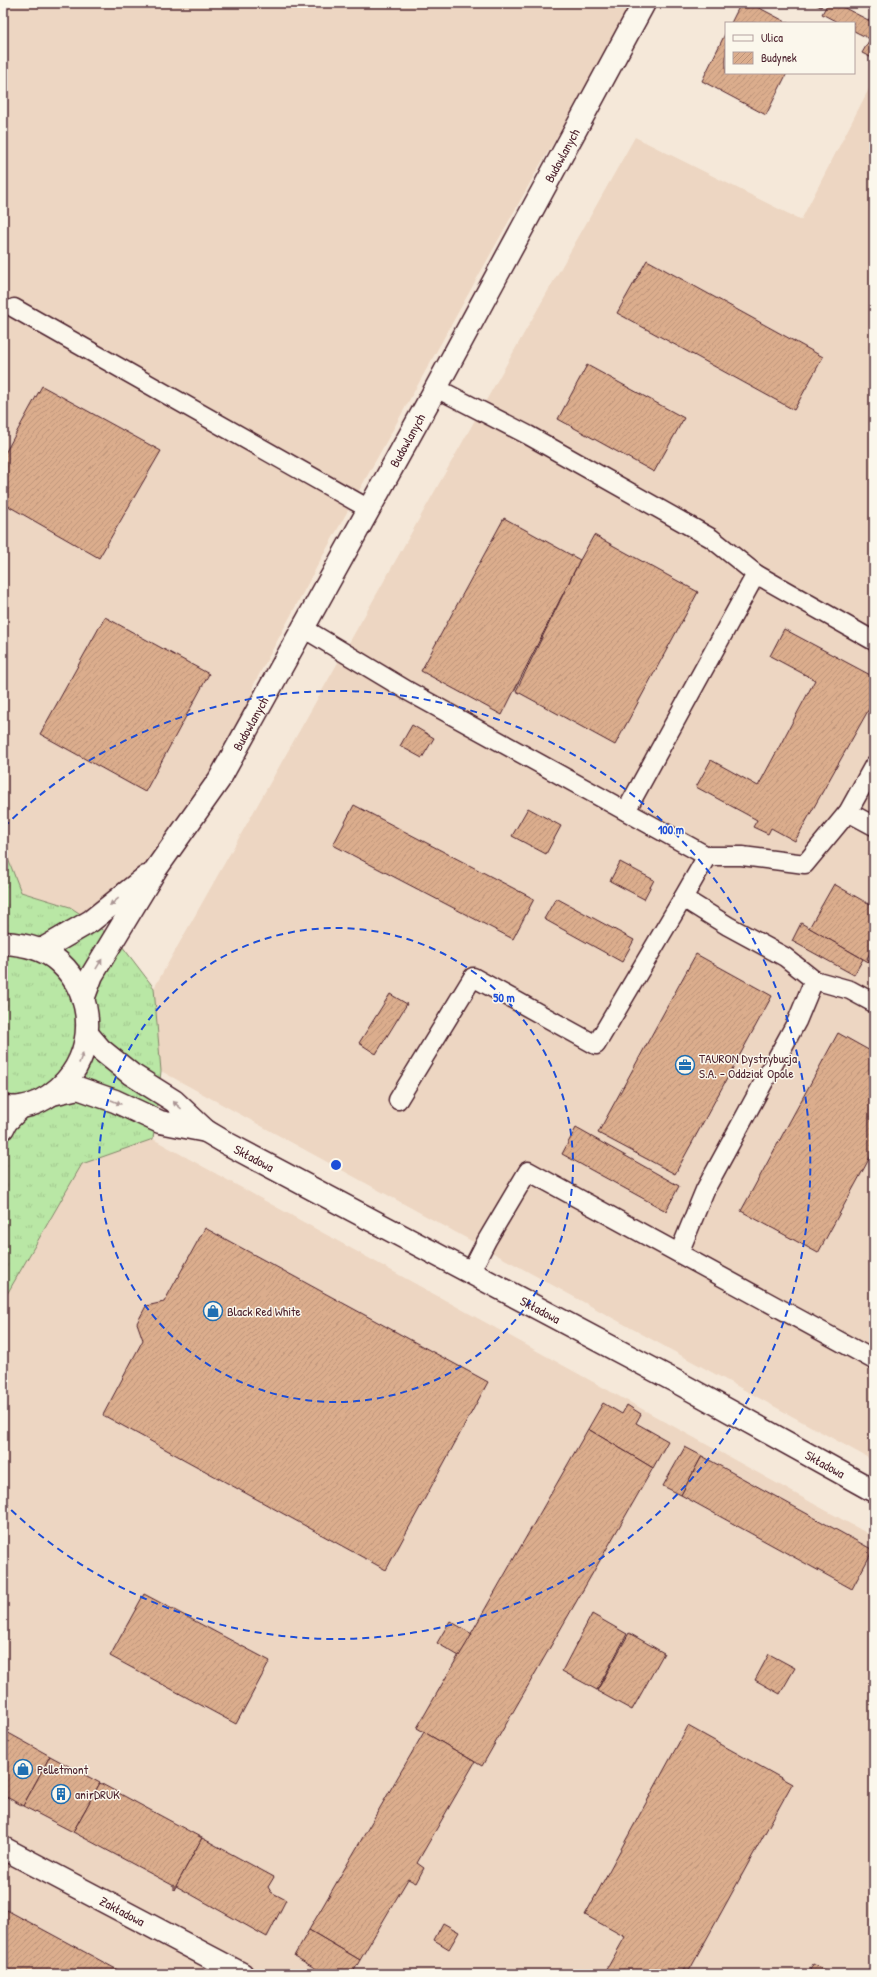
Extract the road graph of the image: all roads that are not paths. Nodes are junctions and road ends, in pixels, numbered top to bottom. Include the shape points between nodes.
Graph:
1 (644, 3) edge
2 (14, 308) dead end
3 (436, 388) junction
4 (369, 509) junction
5 (756, 574) junction
6 (303, 628) junction
7 (874, 641) edge
8 (874, 765) edge
9 (626, 811) junction
10 (848, 812) junction
11 (874, 826) edge
12 (707, 856) junction
13 (156, 869) junction
14 (683, 898) junction
15 (3, 929) edge
16 (12, 943) edge
17 (41, 950) junction
18 (814, 980) junction
19 (83, 999) junction
20 (874, 1003) edge
21 (88, 1035) junction
22 (52, 1094) junction
23 (398, 1100) dead end
24 (12, 1107) edge
25 (3, 1128) edge
26 (206, 1130) junction
27 (679, 1253) junction
28 (470, 1273) junction
29 (874, 1360) edge
30 (874, 1490) edge
31 (3, 1848) edge
32 (242, 1974) edge

1 - 3 street, Budowlanych
2 - 4 lane
3 - 4 street, Budowlanych
3 - 5 lane via 528,435 711,538
4 - 6 street, Budowlanych
5 - 7 lane
5 - 9 lane
6 - 9 lane via 408,691
6 - 13 street, Budowlanych via 219,780
8 - 10 lane
9 - 12 lane
10 - 11 lane
10 - 12 lane via 805,864 742,856
12 - 14 lane
13 -> 17 street, Budowlanych via 91,921
19 -> 13 street, Budowlanych via 92,975
14 - 18 lane via 785,957
14 - 23 lane via 596,1045 473,977
15 - 16 street
16 - 17 street
17 - 19 street via 59,962 77,982
18 - 20 lane via 850,990
18 - 27 lane via 797,1021 705,1190
19 - 21 street via 87,1008
22 -> 21 street via 68,1080 80,1062
26 -> 21 street, Składowa via 174,1102 131,1074 100,1049
22 - 24 street via 34,1103
22 -> 26 street, Składowa via 78,1088 115,1101 160,1122
24 - 25 street
26 - 28 street, Składowa
27 - 28 lane via 528,1171
27 - 29 lane
28 - 30 street, Składowa
31 - 32 street, Zakładowa

